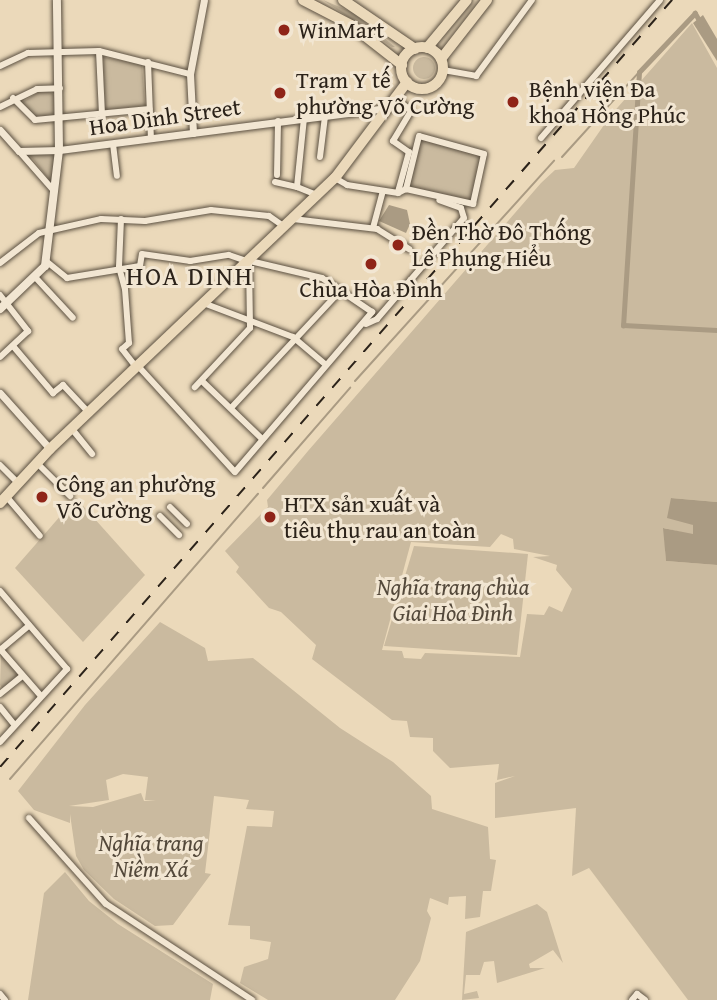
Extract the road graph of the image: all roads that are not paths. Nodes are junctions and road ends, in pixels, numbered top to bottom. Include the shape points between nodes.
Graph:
1 (57, 0) edge
2 (204, 0) edge
3 (303, 0) edge
4 (343, 0) edge
5 (467, 0) edge
6 (487, 0) edge
7 (532, 0) edge
8 (660, 0) edge
9 (316, 3) edge
10 (427, 48) junction
11 (415, 49) junction
12 (59, 51) junction
13 (99, 51) junction
14 (441, 59) junction
15 (148, 62) junction
16 (402, 65) junction
17 (0, 66) edge
18 (443, 70) junction
19 (190, 74) junction
20 (407, 82) junction
21 (60, 88) junction
22 (394, 97) junction
23 (13, 98) junction
24 (0, 107) edge
25 (385, 108) junction
26 (149, 109) junction
27 (102, 115) junction
28 (325, 116) junction
29 (304, 118) junction
30 (60, 120) junction
31 (278, 121) junction
32 (0, 130) edge
33 (193, 133) junction
34 (541, 138) dead end
35 (151, 139) junction
36 (113, 144) junction
37 (59, 150) junction
38 (19, 151) junction
39 (320, 157) dead end
40 (117, 176) dead end
41 (335, 178) junction
42 (297, 187) junction
43 (406, 188) junction
44 (54, 191) junction
45 (383, 191) junction
46 (398, 193) junction
47 (317, 195) junction
48 (439, 200) dead end
49 (121, 219) junction
50 (293, 219) junction
51 (285, 227) junction
52 (373, 228) junction
53 (50, 231) junction
54 (409, 248) dead end
55 (46, 261) junction
56 (249, 262) junction
57 (0, 263) edge
58 (119, 267) junction
59 (36, 278) junction
60 (340, 291) junction
61 (0, 295) edge
62 (206, 304) junction
63 (3, 306) edge
64 (73, 318) dead end
65 (252, 321) junction
66 (361, 327) junction
67 (293, 337) junction
68 (13, 346) junction
69 (0, 357) edge
70 (327, 365) junction
71 (138, 368) junction
72 (203, 382) junction
73 (195, 387) dead end
74 (0, 393) edge
75 (231, 408) junction
76 (89, 413) junction
77 (72, 429) junction
78 (262, 439) junction
79 (50, 449) junction
80 (92, 454) dead end
81 (37, 463) junction
82 (0, 465) edge
83 (18, 483) junction
84 (70, 496) dead end
85 (3, 499) edge
86 (170, 507) dead end
87 (160, 516) dead end
88 (187, 524) dead end
89 (178, 535) dead end
90 (40, 536) dead end
91 (1, 594) edge
92 (29, 626) junction
93 (0, 650) edge
94 (22, 676) junction
95 (1, 692) edge
96 (41, 696) junction
97 (0, 707) edge
98 (3, 716) edge
99 (14, 724) junction
100 (0, 742) edge
101 (29, 817) dead end
102 (0, 994) edge
103 (5, 1000) edge
104 (252, 1000) edge
105 (632, 1000) edge
106 (645, 1000) edge

1 - 12 main road
2 - 19 street
3 - 9 main road
4 - 11 main road
5 - 10 main road
6 - 14 main road
7 - 18 street via 476,76
8 - 34 street
9 - 16 main road
10 - 11 main road
10 - 14 main road
11 - 16 main road
12 - 13 street
12 - 17 street via 28,53
12 - 21 main road
13 - 15 street
13 - 27 street
14 - 18 main road
15 - 19 street
15 - 26 street
16 - 20 main road
18 - 20 main road via 429,88 418,89
19 - 33 street
20 - 22 main road
21 - 23 street via 37,89
21 - 30 main road
22 - 25 main road
22 - 46 street via 411,111 393,141 409,152
23 - 24 street
23 - 30 street via 35,120
25 - 28 street, Hoa Dinh Street
25 - 41 main road
26 - 27 street
26 - 35 street
27 - 30 street
28 - 29 street, Hoa Dinh Street
28 - 39 street
29 - 31 street, Hoa Dinh Street
29 - 42 street
30 - 37 main road
31 - 33 street, Hoa Dinh Street
31 - 42 street via 276,178
32 - 38 street
33 - 35 street, Hoa Dinh Street
35 - 36 street, Hoa Dinh Street
36 - 37 street, Hoa Dinh Street
36 - 40 street
37 - 38 street, Hoa Dinh Street
37 - 44 main road
38 - 44 street
41 - 45 street via 347,185
41 - 47 main road
42 - 47 street
43 - 43 street via 472,204 484,154 419,136
43 - 46 street
44 - 53 main road
45 - 46 street
45 - 52 street
47 - 50 main road
48 - 66 street via 461,208 464,218 377,318
49 - 51 street via 145,221 211,210 269,216
49 - 53 street
49 - 58 street
50 - 51 main road
50 - 52 street
51 - 56 main road
52 - 54 street
53 - 55 main road
53 - 57 street via 34,235
55 - 58 street via 67,278
55 - 59 main road
56 - 58 street via 229,255 190,261 145,254 140,266
56 - 60 street via 322,278
56 - 62 main road
56 - 65 street
58 - 71 street via 129,337 122,349
59 - 63 main road
59 - 64 street
60 - 66 street via 372,311
60 - 67 street
61 - 63 street
62 - 65 street
62 - 71 main road
63 - 68 street via 28,328
65 - 67 street
65 - 72 street
66 - 70 street
67 - 70 street
67 - 75 street
68 - 69 street
68 - 76 street via 53,393 63,385
70 - 78 street
71 - 76 main road
71 - 78 street via 235,472
72 - 73 street
72 - 75 street
74 - 79 street
75 - 78 street
76 - 77 main road
77 - 79 main road
77 - 80 street
79 - 81 main road
81 - 83 main road
81 - 84 street
82 - 83 street
83 - 85 main road
85 - 90 street
86 - 88 street
87 - 89 street
91 - 92 street
92 - 93 street
92 - 96 street via 67,669
93 - 94 street
94 - 95 street
94 - 96 street
96 - 99 street
97 - 98 street
98 - 99 street
99 - 100 street
101 - 104 street via 106,904
102 - 103 street
105 - 106 street via 637,993

